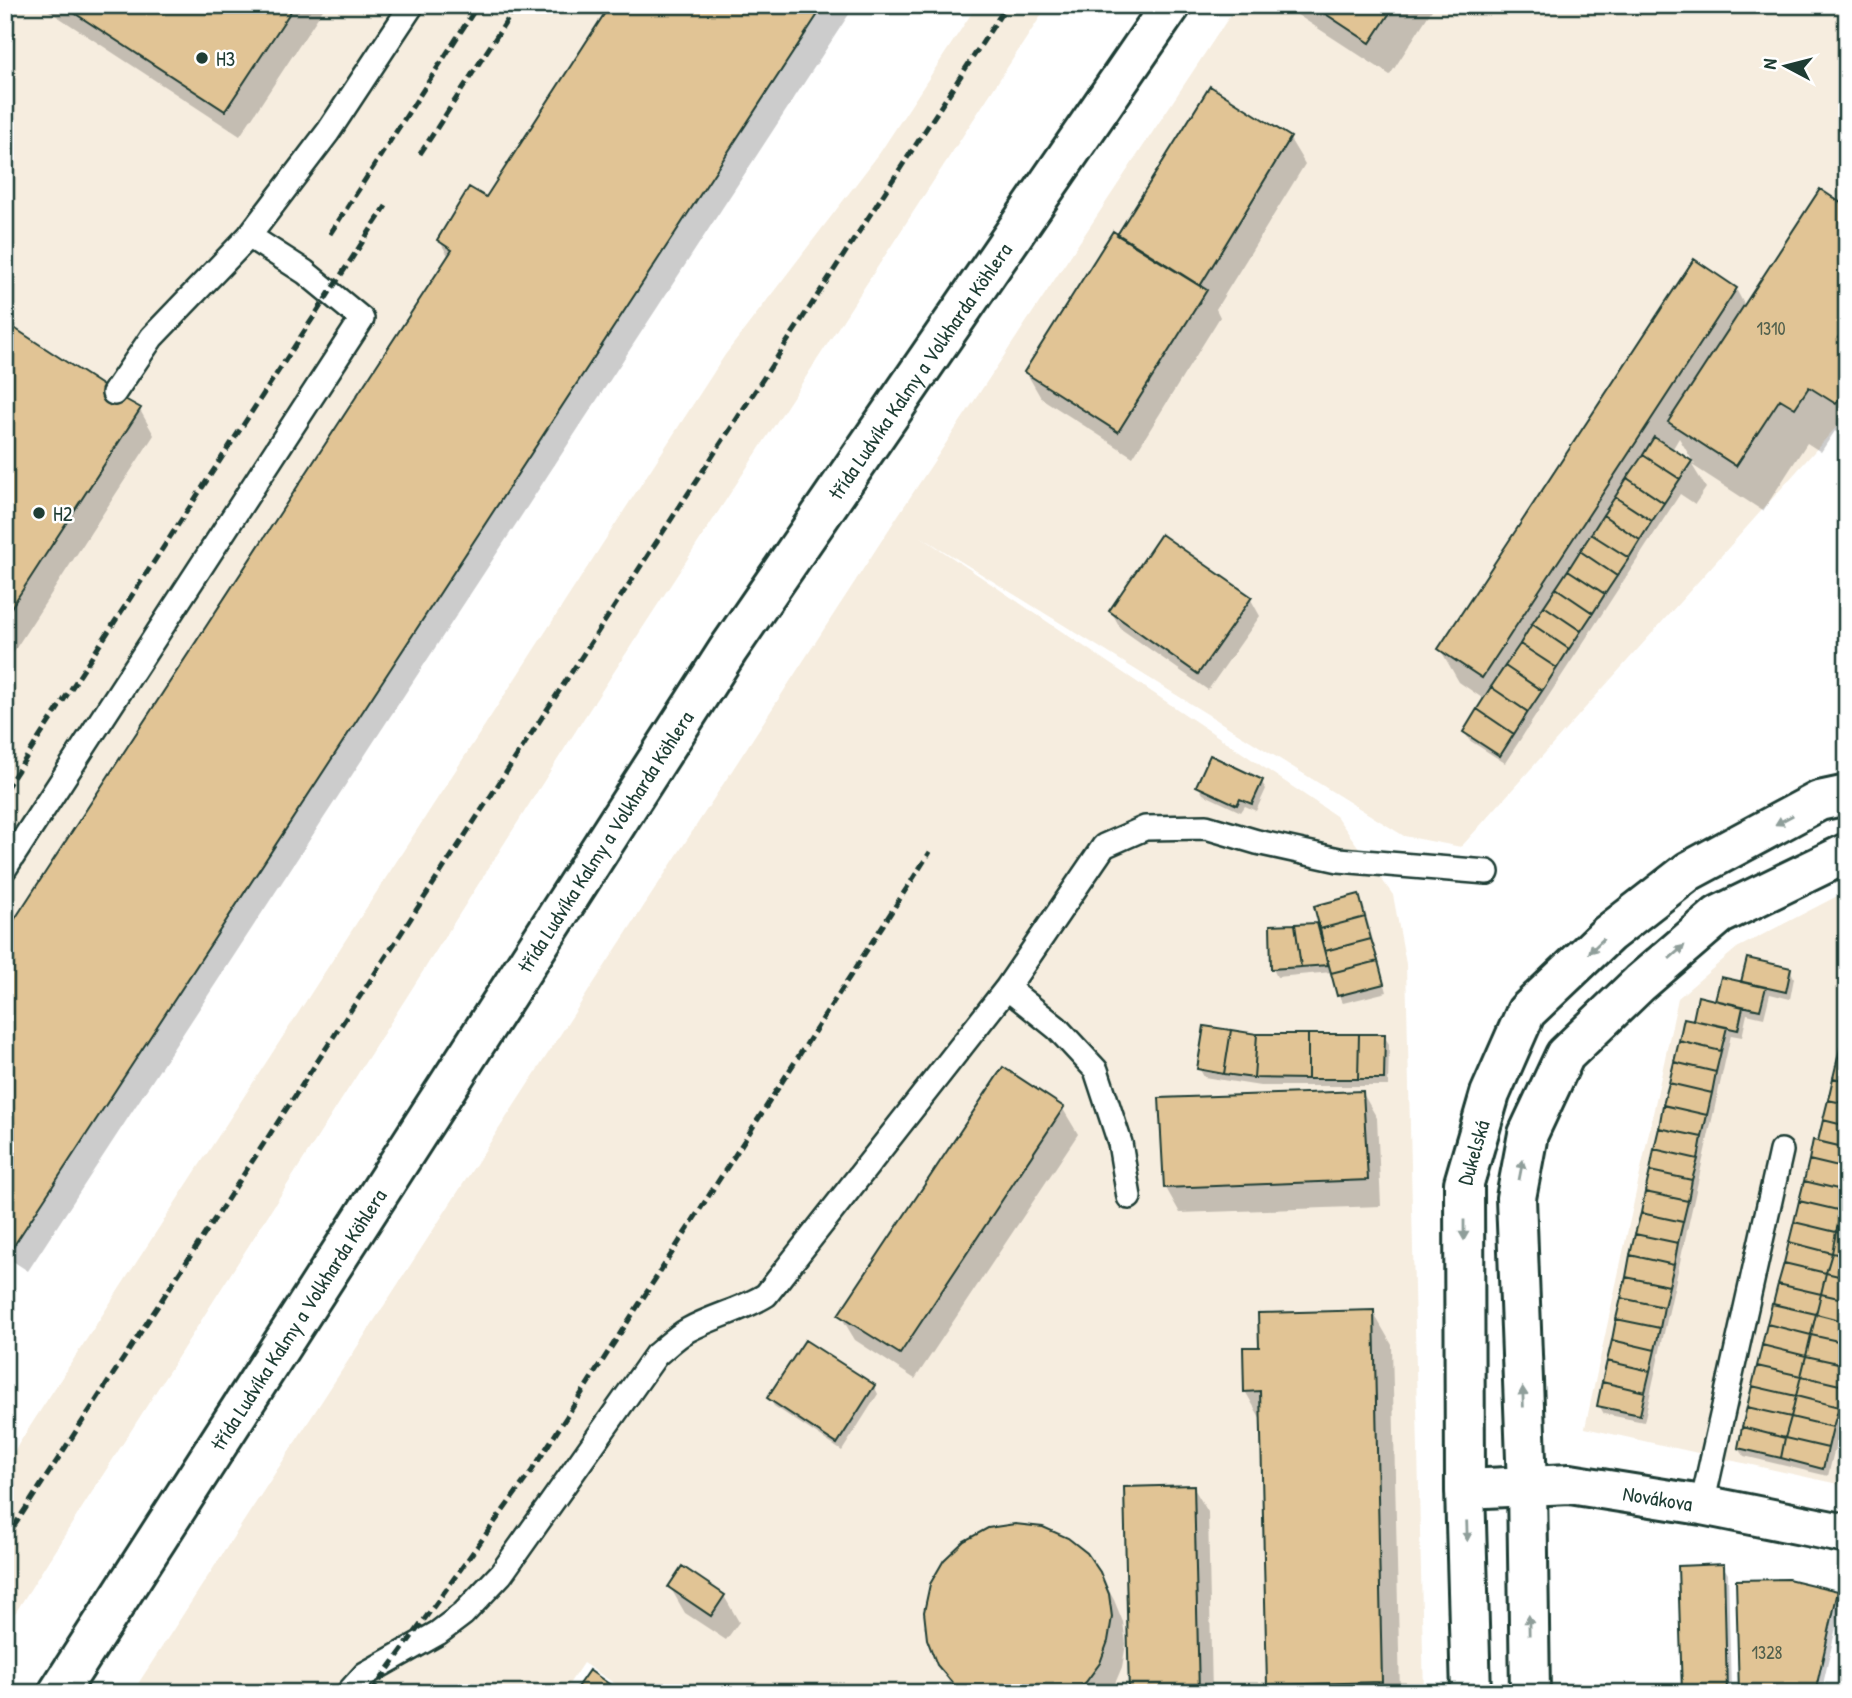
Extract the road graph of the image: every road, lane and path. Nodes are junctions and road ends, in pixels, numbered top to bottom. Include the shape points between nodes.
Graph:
1 (412, 5) edge
2 (1171, 5) edge
3 (249, 236) junction
4 (114, 393) dead end
5 (1847, 795) edge
6 (1847, 853) edge
7 (5, 868) edge
8 (1487, 872) dead end
9 (1007, 988) junction
10 (1781, 1151) dead end
11 (1129, 1197) dead end
12 (1527, 1485) junction
13 (1465, 1489) junction
14 (1702, 1505) junction
15 (1847, 1534) edge
16 (58, 1693) edge
17 (348, 1693) edge
18 (1471, 1693) edge
19 (1530, 1693) edge

1 - 3 lane via 328,132
2 - 16 street, třída Ludvíka Kalmy a Volkharda Köhlera via 728,650
3 - 4 lane via 152,337
3 - 7 lane via 305,272 362,319
5 -> 13 street, Dukelská via 1819,801 1689,871 1608,934 1526,1012 1490,1094 1464,1183
12 -> 6 street via 1516,1198 1528,1134 1565,1055 1719,915
8 - 9 lane via 1339,859 1206,827 1146,828 1104,846
9 - 11 lane via 1057,1028 1096,1070 1120,1143
9 - 17 lane via 766,1295 687,1330 656,1354 501,1574 463,1614 365,1674
10 - 14 lane
12 - 13 street, Novákova
12 - 14 street, Novákova via 1570,1484
19 -> 12 street
13 -> 18 street, Dukelská
14 - 15 street, Novákova

